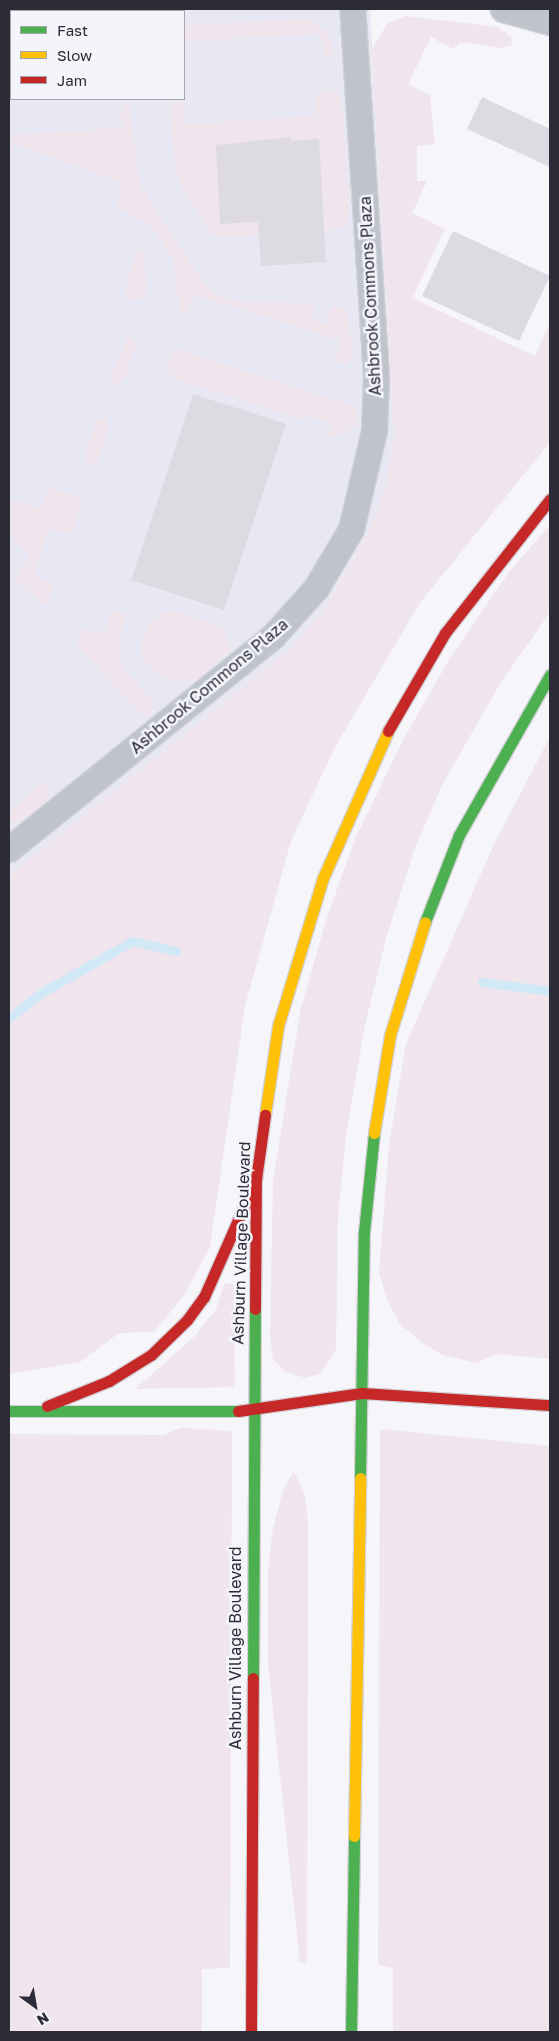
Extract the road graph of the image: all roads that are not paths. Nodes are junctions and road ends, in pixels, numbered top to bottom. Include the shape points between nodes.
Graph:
1 (111, 9) edge
2 (352, 9) edge
3 (503, 9) edge
4 (89, 10) edge
5 (550, 22) edge
6 (550, 499) edge
7 (550, 675) edge
8 (9, 849) edge
9 (256, 1179) junction
10 (362, 1393) junction
11 (550, 1404) edge
12 (9, 1411) edge
13 (35, 1411) junction
14 (252, 1411) junction
15 (251, 2032) edge
16 (351, 2032) edge

1 - 4 street
2 - 8 street, Ashbrook Commons Plaza via 376,376 374,430 351,529 316,588 272,637
3 - 5 street
6 - 9 main road, Ashburn Village Boulevard via 444,633 384,736 352,805 299,946 278,1026
7 - 10 main road via 459,835 412,957 390,1035 364,1223
9 - 13 main road via 204,1297 187,1320 142,1360 109,1381
9 - 14 main road, Ashburn Village Boulevard
10 - 11 main road
10 - 14 main road
10 - 16 main road
12 - 13 main road
13 - 14 main road
14 - 15 main road, Ashburn Village Boulevard

